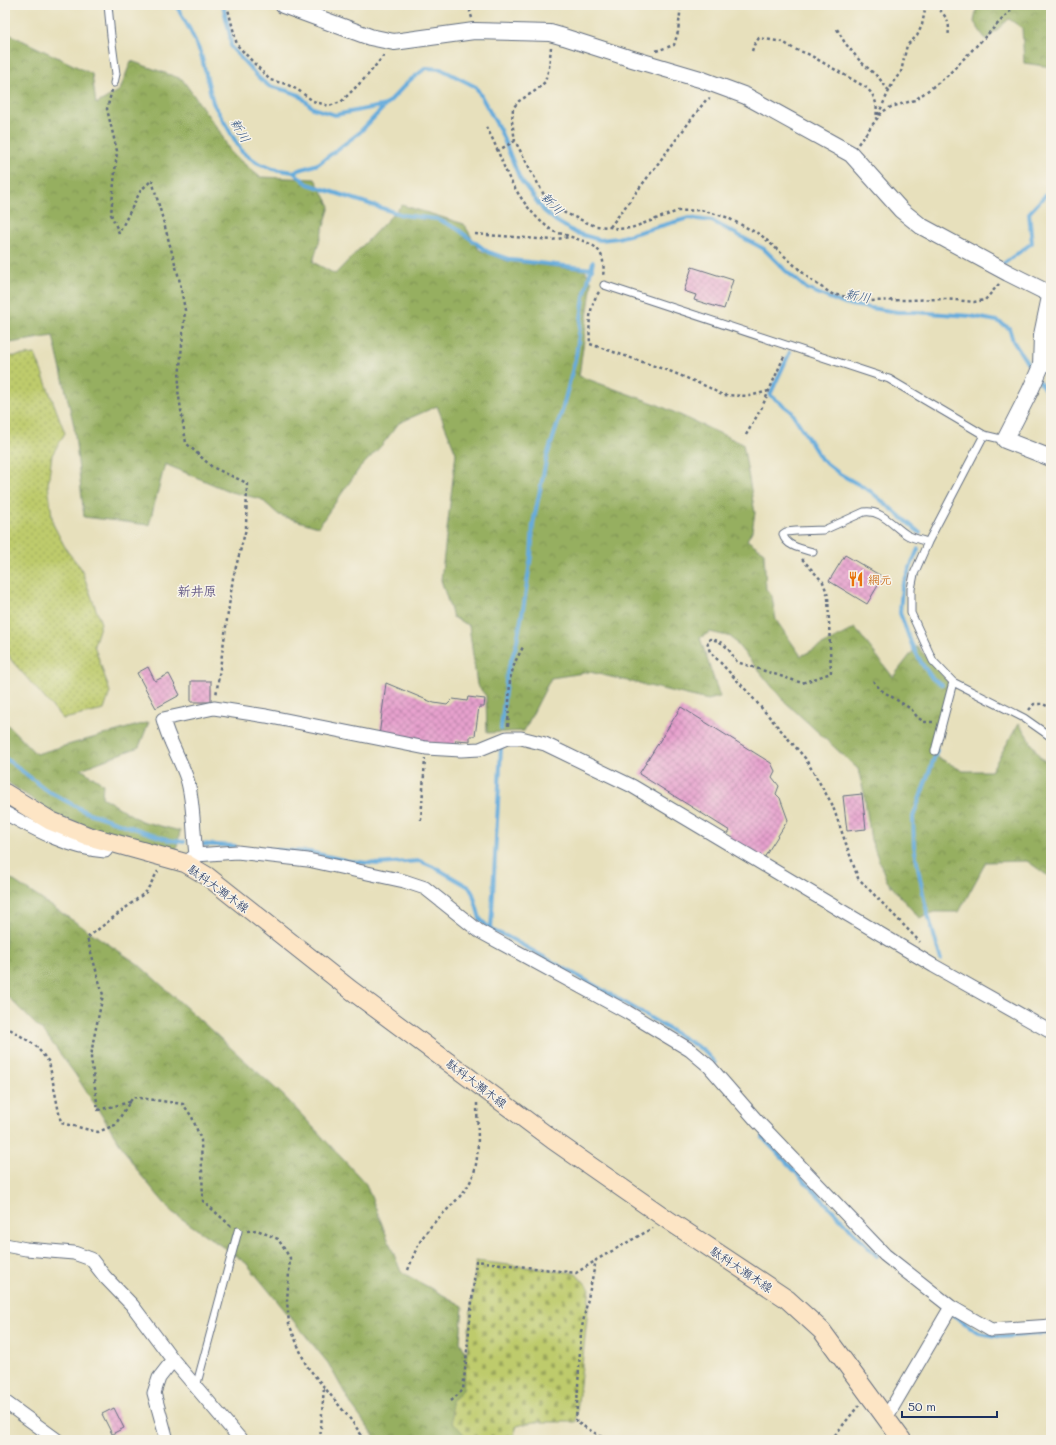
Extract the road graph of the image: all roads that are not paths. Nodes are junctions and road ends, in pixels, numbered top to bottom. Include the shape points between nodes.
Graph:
1 (108, 5) edge
2 (283, 5) edge
3 (114, 83) dead end
4 (604, 286) road end
5 (1050, 293) edge
6 (1046, 335) edge
7 (984, 435) junction
8 (1005, 440) junction
9 (1051, 458) edge
10 (928, 542) junction
11 (813, 552) dead end
12 (953, 682) junction
13 (1051, 737) edge
14 (935, 751) dead end
15 (5, 793) edge
16 (5, 813) edge
17 (110, 843) junction
18 (190, 859) junction
19 (1051, 1032) edge
20 (238, 1231) road end
21 (5, 1245) edge
22 (951, 1307) junction
23 (1051, 1326) edge
24 (173, 1360) junction
25 (196, 1387) junction
26 (5, 1402) edge
27 (886, 1418) junction
28 (57, 1440) edge
29 (167, 1440) edge
30 (241, 1440) edge
31 (902, 1440) edge

1 - 3 lane via 116,74
2 - 5 street via 370,37 394,42 474,30 550,33 700,79 746,96 851,154 901,210 921,226
4 - 7 lane via 889,379
5 - 6 street
6 - 8 street via 1041,366
7 - 8 lane
7 - 10 lane
8 - 9 street
10 - 11 lane via 908,535 879,514 870,511 824,530 783,534 790,544
10 - 12 lane via 914,574 911,614 933,661
12 - 13 lane via 1024,718
12 - 14 lane
15 - 17 main road, 駄科大瀬木線 via 51,821
16 - 17 street via 44,834 91,850 105,851
17 - 18 main road, 駄科大瀬木線 via 166,858
18 - 19 street via 191,802 187,779 166,733 163,719 214,708 426,748 461,750 480,749 507,738 521,738 545,744 632,786 934,966
18 - 22 street via 237,852 308,860 425,888 480,931 627,1012 690,1050 709,1066 757,1121 885,1255
18 - 27 main road, 駄科大瀬木線 via 207,876 351,990 477,1084 668,1220 787,1299 822,1331
20 - 25 lane
21 - 24 street via 74,1253 91,1259 132,1305
22 - 23 street via 991,1330
22 - 27 street
24 - 25 street
24 - 29 street via 159,1378 154,1393
25 - 30 street
26 - 28 street
27 - 31 main road, 駄科大瀬木線

